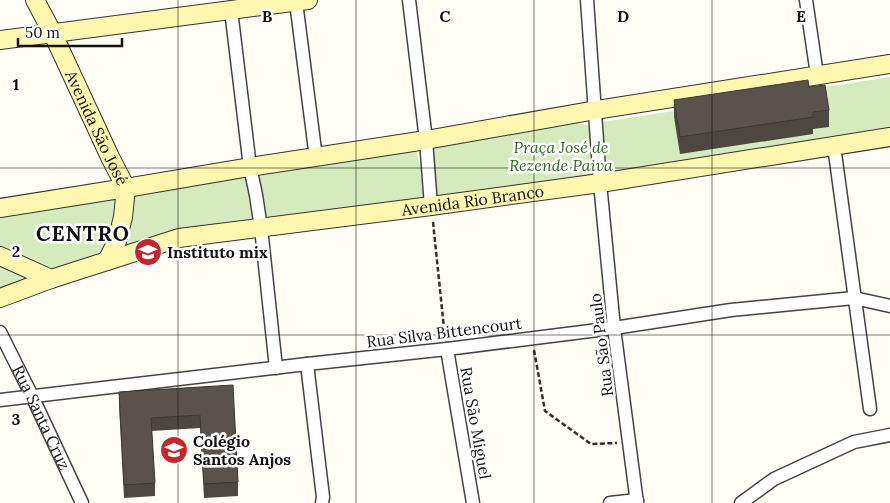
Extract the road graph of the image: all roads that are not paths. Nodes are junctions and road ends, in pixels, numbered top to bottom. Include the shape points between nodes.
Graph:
1 (35, 0) edge
2 (409, 0) edge
3 (587, 0) edge
4 (806, 0) edge
5 (302, 1) edge
6 (231, 10) junction
7 (52, 32) junction
8 (0, 40) edge
9 (890, 64) edge
10 (817, 75) junction
11 (596, 110) junction
12 (890, 137) edge
13 (426, 140) junction
14 (834, 146) junction
15 (316, 158) junction
16 (250, 167) junction
17 (600, 182) junction
18 (126, 188) junction
19 (431, 206) junction
20 (0, 208) edge
21 (261, 228) junction
22 (0, 256) edge
23 (107, 261) junction
24 (51, 279) junction
25 (0, 298) edge
26 (854, 298) junction
27 (890, 306) edge
28 (614, 328) junction
29 (0, 332) edge
30 (447, 349) junction
31 (307, 364) junction
32 (276, 368) junction
33 (32, 396) junction
34 (0, 400) edge
35 (870, 409) dead end
36 (890, 435) edge
37 (637, 501) edge
38 (82, 503) edge
39 (322, 503) edge
40 (473, 503) edge
41 (610, 503) edge
42 (741, 503) edge

1 - 7 main road, Avenida São José
2 - 13 street
3 - 11 street
4 - 10 street
5 - 6 main road
5 - 15 street
6 - 7 main road
6 - 16 street
7 - 8 main road
7 - 18 main road, Avenida São José
9 - 10 main road
10 - 11 main road
11 - 13 main road
11 - 17 street, Rua São Paulo
12 - 14 main road, Avenida Rio Branco
13 - 15 main road
13 - 19 street
14 - 17 main road, Avenida Rio Branco
14 - 26 street
15 - 16 main road
16 - 18 main road
16 - 21 street
17 - 19 main road, Avenida Rio Branco
17 - 28 street, Rua São Paulo
18 - 20 main road
18 - 23 main road, Avenida São José via 117,241
19 - 21 main road, Avenida Rio Branco
21 - 23 main road, Avenida Rio Branco via 180,238
21 - 32 street
22 - 24 main road
23 - 24 main road, Avenida Rio Branco
24 - 25 main road, Avenida Rio Branco
26 - 27 street, Rua Silva Bittencourt
26 - 28 street, Rua Silva Bittencourt via 731,310
26 - 35 street
28 - 30 street, Rua Silva Bittencourt
28 - 37 street, Rua São Paulo
29 - 33 street, Rua Santa Cruz
30 - 31 street, Rua Silva Bittencourt
30 - 40 street, Rua São Miguel
31 - 32 street, Rua Silva Bittencourt
31 - 39 street
32 - 33 street, Rua Silva Bittencourt
33 - 34 street, Rua Silva Bittencourt
33 - 38 street, Rua Santa Cruz
36 - 42 street via 854,442 774,479
37 - 41 street

